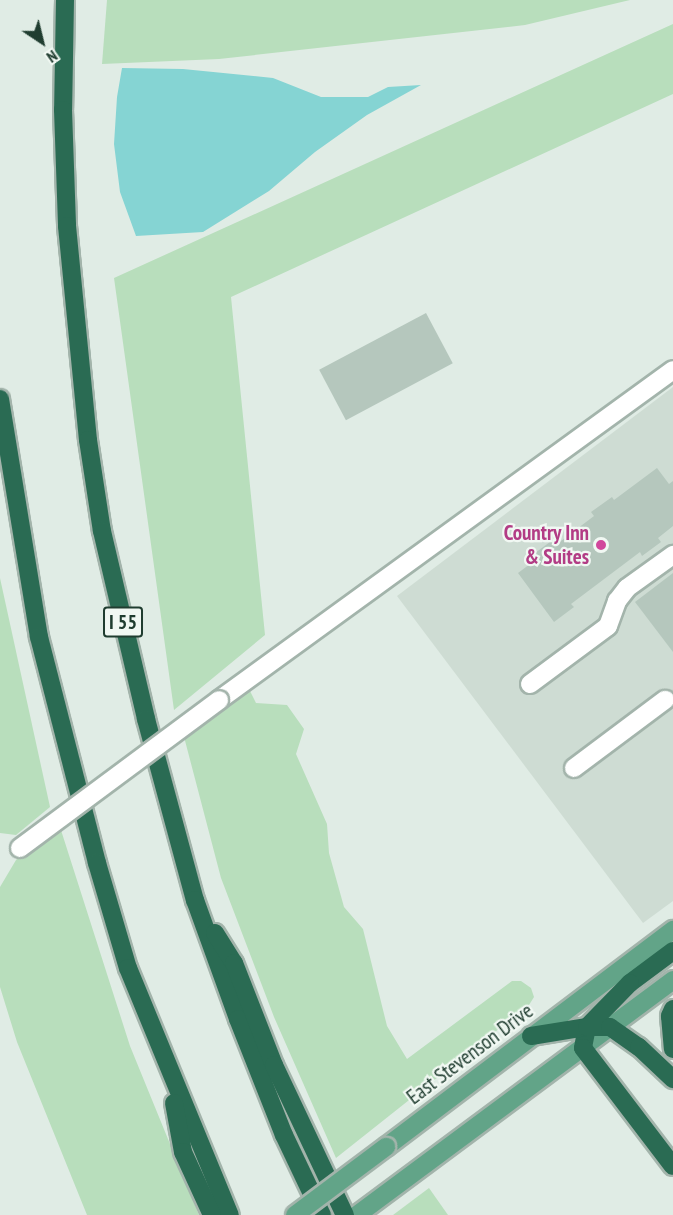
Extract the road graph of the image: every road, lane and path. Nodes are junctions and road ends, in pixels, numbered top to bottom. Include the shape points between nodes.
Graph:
1 (65, 0) edge
2 (673, 370) edge
3 (0, 399) edge
4 (673, 555) edge
5 (530, 684) dead end
6 (665, 700) dead end
7 (574, 768) dead end
8 (20, 848) dead end
9 (195, 900) junction
10 (673, 930) edge
11 (673, 951) edge
12 (673, 980) edge
13 (673, 1009) edge
14 (587, 1027) junction
15 (610, 1027) junction
16 (531, 1036) junction
17 (583, 1048) junction
18 (673, 1049) edge
19 (166, 1063) junction
20 (673, 1079) edge
21 (673, 1166) edge
22 (212, 1215) edge
23 (230, 1215) edge
24 (296, 1215) edge
25 (322, 1215) edge
26 (345, 1215) edge
27 (357, 1215) edge

1 - 9 highway, I 55 via 67,226 88,440 102,531 123,625
2 - 8 lane, bridge
3 - 19 highway via 41,648 119,937
4 - 5 lane via 627,588 617,601 608,626
6 - 7 lane
9 - 25 highway, I 55 via 242,1029
9 - 26 highway via 234,963 274,1065
10 - 16 main road, East Stevenson Drive
11 - 14 highway via 630,983
12 - 15 main road
13 - 18 highway
14 - 15 highway
14 - 16 highway
14 - 17 highway
15 - 17 main road
15 - 20 highway via 639,1047
16 - 24 main road, East Stevenson Drive, bridge
17 - 21 highway
17 - 27 main road
19 - 22 highway via 183,1152
19 - 23 highway

